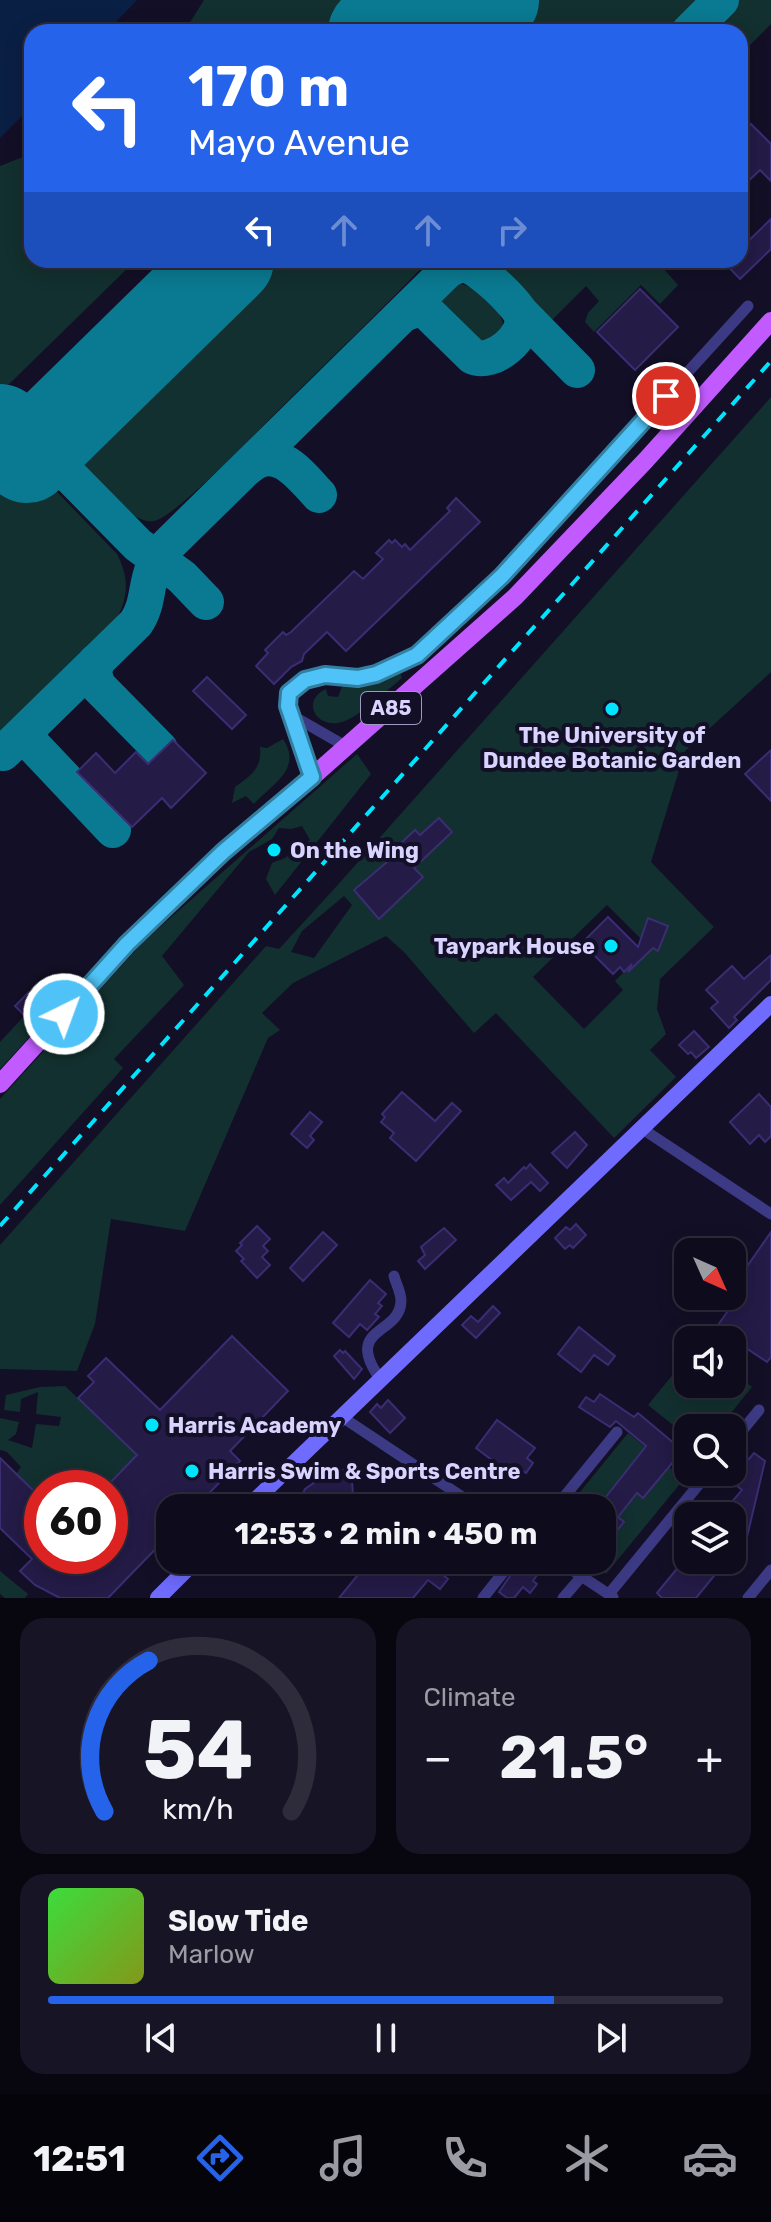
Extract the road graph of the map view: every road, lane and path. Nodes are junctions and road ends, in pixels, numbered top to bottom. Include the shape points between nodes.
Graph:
1 (748, 306) dead end
2 (771, 321) edge
3 (293, 716) junction
4 (347, 747) junction
5 (312, 777) junction
6 (771, 1004) edge
7 (0, 1084) edge
8 (641, 1128) junction
9 (771, 1214) edge
10 (394, 1276) dead end
11 (380, 1382) junction
12 (759, 1410) dead end
13 (342, 1417) junction
14 (746, 1426) edge
15 (617, 1432) dead end
16 (698, 1486) edge
17 (261, 1494) edge
18 (458, 1494) edge
19 (566, 1494) edge
20 (771, 1570) edge
21 (182, 1574) edge
22 (502, 1574) edge
23 (579, 1574) edge
24 (582, 1576) junction
25 (612, 1596) edge
26 (158, 1598) edge
27 (483, 1598) edge
28 (563, 1598) edge
29 (748, 1598) edge

1 - 3 street via 502,576 435,641 376,674 305,680 287,699
2 - 4 main road, A85 via 515,597
3 - 4 street
3 - 5 street
4 - 5 main road, A85
5 - 7 main road, A85 via 127,944
6 - 8 street
8 - 9 street
8 - 11 street
10 - 11 street via 399,1310 367,1349
11 - 13 street
12 - 14 street
13 - 17 street
13 - 18 street
15 - 19 street
16 - 25 street
20 - 29 street
21 - 26 street
22 - 27 street
23 - 24 street
24 - 25 street
24 - 28 street

